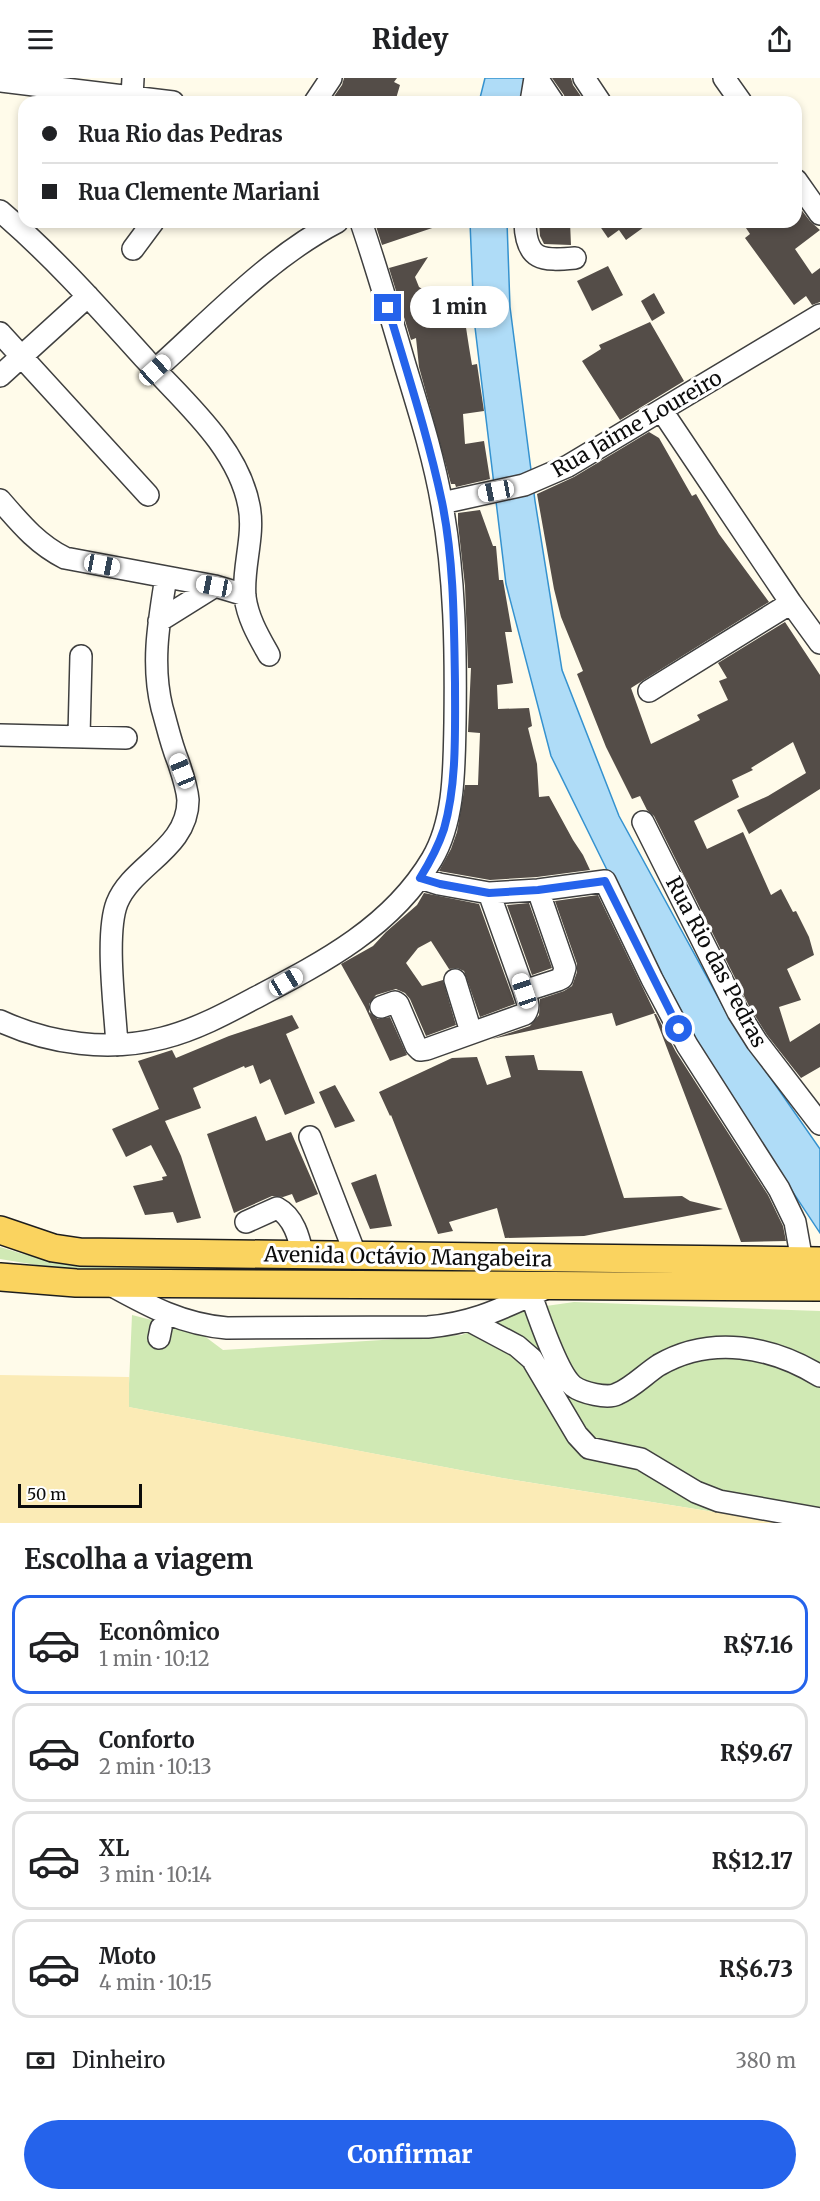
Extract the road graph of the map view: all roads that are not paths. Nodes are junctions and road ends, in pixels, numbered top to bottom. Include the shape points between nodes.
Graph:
1 (331, 78) edge
2 (536, 78) edge
3 (584, 78) edge
4 (724, 78) edge
5 (0, 81) edge
6 (74, 84) edge
7 (132, 88) edge
8 (155, 96) edge
9 (319, 96) edge
10 (532, 96) edge
11 (549, 96) edge
12 (596, 96) edge
13 (737, 96) edge
14 (802, 188) edge
15 (0, 211) edge
16 (820, 214) edge
17 (148, 228) edge
18 (328, 228) edge
19 (363, 228) edge
20 (526, 228) edge
21 (132, 249) dead end
22 (575, 258) dead end
23 (88, 296) junction
24 (820, 315) edge
25 (0, 333) edge
26 (22, 356) junction
27 (155, 370) junction
28 (0, 376) edge
29 (662, 411) junction
30 (148, 495) dead end
31 (0, 500) edge
32 (442, 502) junction
33 (166, 577) junction
34 (214, 586) junction
35 (245, 595) junction
36 (791, 603) junction
37 (159, 621) junction
38 (819, 640) edge
39 (269, 655) dead end
40 (81, 656) dead end
41 (649, 692) dead end
42 (0, 735) edge
43 (78, 736) junction
44 (126, 738) dead end
45 (643, 822) dead end
46 (420, 878) junction
47 (538, 890) junction
48 (489, 893) junction
49 (455, 980) dead end
50 (524, 991) junction
51 (381, 1007) dead end
52 (0, 1021) edge
53 (471, 1032) junction
54 (117, 1045) junction
55 (820, 1124) edge
56 (310, 1137) dead end
57 (246, 1222) dead end
58 (0, 1230) edge
59 (303, 1255) junction
60 (356, 1256) junction
61 (814, 1261) edge
62 (5, 1279) edge
63 (106, 1282) junction
64 (820, 1287) edge
65 (542, 1290) junction
66 (470, 1321) junction
67 (820, 1376) edge
68 (820, 1519) edge

1 - 9 street
2 - 10 street
2 - 11 street
3 - 12 street
4 - 13 street
5 - 6 street
6 - 7 street
7 - 8 street
14 - 16 street
15 - 23 street
17 - 21 street
18 - 27 street via 264,271
19 - 32 street via 419,410
20 - 22 street via 528,245 540,259
23 - 26 street
23 - 27 street
24 - 29 street, Rua Jaime Loureiro
25 - 26 street
26 - 28 street
26 - 30 street
27 - 35 street via 205,424 239,477 249,506
29 - 32 street, Rua Jaime Loureiro via 540,479
29 - 36 street
31 - 33 street via 32,536 65,558
32 - 46 street via 454,624 454,739 444,829
33 - 34 street
33 - 37 street
34 - 35 street
34 - 37 street
35 - 39 street via 256,632
36 - 38 street
36 - 41 street
37 - 54 street via 156,675 188,800 185,820 175,838 117,903 112,942
40 - 43 street
42 - 43 street
43 - 44 street
45 - 55 street, Rua Rio das Pedras via 738,1012
46 - 48 street
46 - 54 street via 394,910 371,930 286,982 203,1024 162,1039
47 - 48 street
47 - 50 street via 565,969 562,978
47 - 61 street via 605,881 687,1046 779,1190
48 - 50 street
49 - 53 street
50 - 53 street via 528,1004 525,1014
51 - 53 street via 398,1004 420,1050
52 - 54 street via 51,1040
56 - 60 street
57 - 59 street via 277,1208 284,1212 299,1235
58 - 59 main road, Avenida Octávio Mangabeira via 53,1248 80,1252
59 - 60 main road, Avenida Octávio Mangabeira
60 - 61 main road, Avenida Octávio Mangabeira
62 - 63 main road, Avenida Octávio Mangabeira
63 - 65 main road, Avenida Octávio Mangabeira
63 - 66 street via 164,1313 206,1326 428,1327
64 - 65 main road, Avenida Octávio Mangabeira
65 - 66 street
65 - 67 street via 538,1318 562,1369 573,1386 594,1395 616,1395 660,1365 716,1347 755,1348
66 - 68 street via 517,1346 532,1359 577,1435 589,1448 641,1459 719,1501

